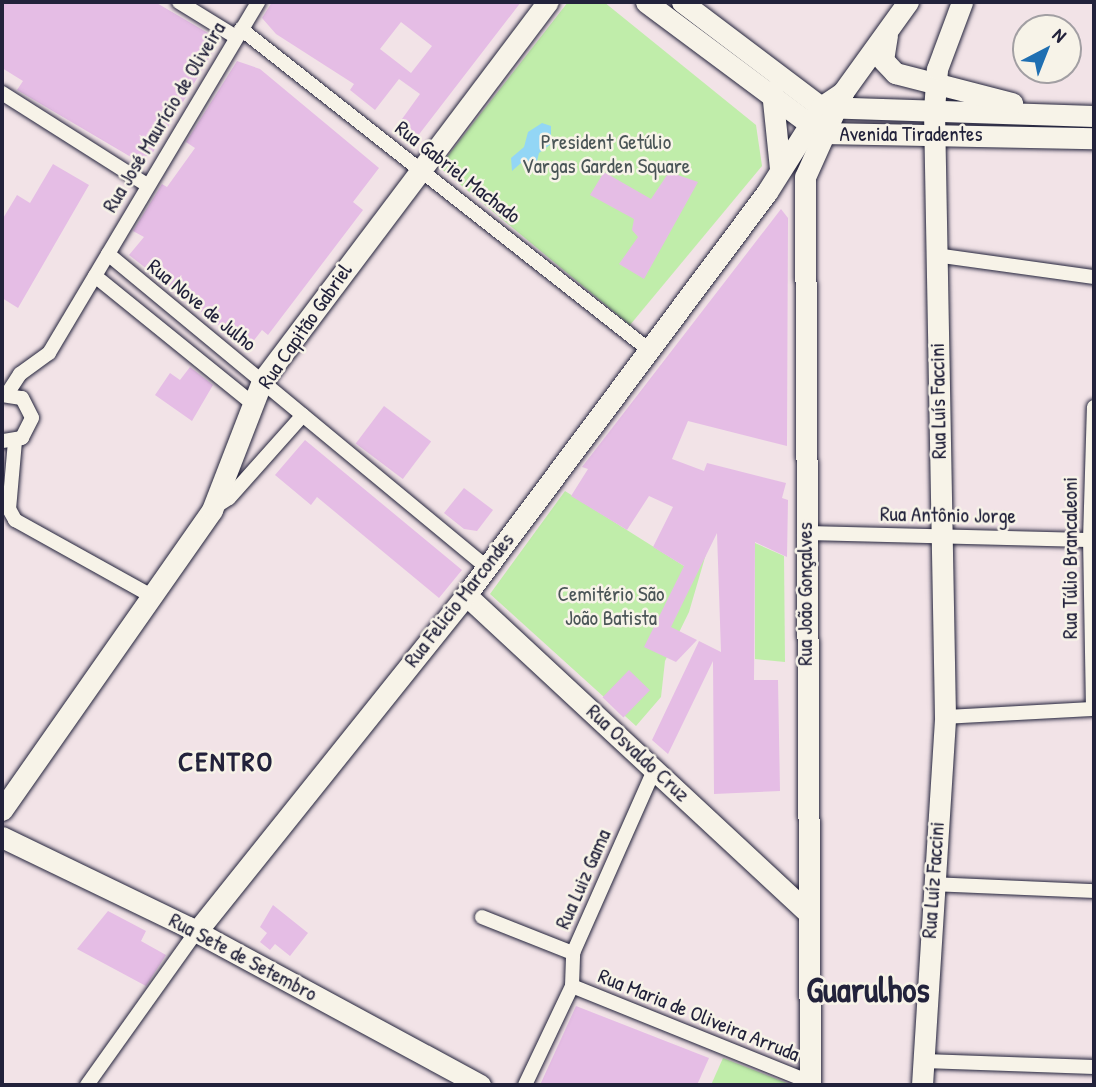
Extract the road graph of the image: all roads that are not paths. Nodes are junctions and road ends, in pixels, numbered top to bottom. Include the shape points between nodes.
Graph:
1 (179, 2) edge
2 (258, 2) edge
3 (548, 2) edge
4 (646, 2) edge
5 (682, 2) edge
6 (908, 2) edge
7 (962, 2) edge
8 (888, 32) junction
9 (238, 33) junction
10 (773, 72) junction
11 (935, 85) junction
12 (2, 93) edge
13 (772, 98) junction
14 (934, 110) junction
15 (1055, 113) junction
16 (826, 114) junction
17 (1094, 116) edge
18 (933, 135) junction
19 (1094, 138) edge
20 (780, 169) junction
21 (423, 171) junction
22 (147, 185) junction
23 (108, 254) junction
24 (935, 255) junction
25 (95, 276) junction
26 (1094, 277) edge
27 (649, 350) junction
28 (262, 382) junction
29 (4, 395) edge
30 (253, 404) junction
31 (1094, 407) edge
32 (303, 415) junction
33 (8, 441) edge
34 (212, 510) junction
35 (804, 533) junction
36 (942, 536) junction
37 (1090, 540) junction
38 (487, 567) junction
39 (466, 594) junction
40 (150, 595) junction
41 (1094, 709) edge
42 (945, 717) junction
43 (655, 768) junction
44 (2, 810) edge
45 (2, 838) edge
46 (932, 884) junction
47 (1094, 891) edge
48 (808, 913) junction
49 (482, 917) dead end
50 (197, 931) junction
51 (573, 953) junction
52 (572, 986) junction
53 (923, 1061) junction
54 (1094, 1067) edge
55 (810, 1084) edge
56 (87, 1085) edge
57 (480, 1085) edge
58 (525, 1085) edge
59 (922, 1085) edge

1 - 9 street, Rua Gabriel Machado
2 - 9 street, Rua José Maurício de Oliveira
3 - 21 main road, Rua Capitão Gabriel
4 - 13 main road, Avenida Tiradentes
5 - 10 main road, Avenida Tiradentes
6 - 8 main road
7 - 11 main road, Rua Luís Faccini
8 - 11 main road via 883,60 887,66
8 - 16 main road
9 - 21 street, Rua Gabriel Machado
9 - 22 street, Rua José Maurício de Oliveira
10 - 13 main road
10 - 16 main road, Avenida Tiradentes
11 - 14 main road, Rua Luís Faccini
11 - 15 main road
12 - 22 street
13 - 16 main road, Avenida Tiradentes
13 - 20 main road
14 - 15 main road, Avenida Tiradentes
14 - 16 main road, Avenida Tiradentes
14 - 18 main road, Rua Luís Faccini
15 - 17 main road, Avenida Tiradentes
16 - 18 main road, Avenida Tiradentes
16 - 20 main road, Rua Felicio Marcondes
16 - 35 main road, Rua João Gonçalves via 805,177
18 - 19 main road, Avenida Tiradentes
18 - 24 main road, Rua Luís Faccini
20 - 27 main road, Rua Felicio Marcondes
21 - 27 street, Rua Gabriel Machado
21 - 28 main road, Rua Capitão Gabriel
22 - 23 street, Rua José Maurício de Oliveira
23 - 25 street, Rua José Maurício de Oliveira
23 - 28 street, Rua Nove de Julho
24 - 26 street
24 - 36 main road, Rua Luís Faccini
25 - 29 street, Rua José Maurício de Oliveira via 48,353 20,374
25 - 30 street, Rua Nove de Julho
27 - 38 main road, Rua Felicio Marcondes
28 - 30 main road, Rua Capitão Gabriel
28 - 32 street, Rua Nove de Julho
29 - 33 street via 22,398 31,410 27,433
30 - 34 main road, Rua Capitão Gabriel
31 - 37 street, Rua Túlio Brancaleoni
32 - 34 street via 229,498
32 - 38 street, Rua Nove de Julho
33 - 40 street via 9,509 15,520
34 - 40 main road, Rua Capitão Gabriel
35 - 36 street, Rua Antônio Jorge
35 - 48 main road, Rua João Gonçalves
36 - 37 street, Rua Antônio Jorge
36 - 42 main road, Rua Luís Faccini
37 - 41 street, Rua Túlio Brancaleoni
38 - 39 main road, Rua Felicio Marcondes
39 - 43 main road, Rua Osvaldo Cruz
39 - 50 main road, Rua Felicio Marcondes
40 - 44 main road, Rua Capitão Gabriel
41 - 42 street
42 - 46 main road, Rua Luíz Faccini
43 - 48 main road, Rua Osvaldo Cruz
43 - 51 street, Rua Luiz Gama
45 - 50 main road, Rua Sete de Setembro
46 - 47 street
46 - 53 main road, Rua Luíz Faccini
48 - 55 main road, Rua João Gonçalves
49 - 51 street
50 - 56 street, Rua Felicio Marcondes
50 - 57 main road, Rua Sete de Setembro
51 - 52 street, Rua Luiz Gama
52 - 55 street, Rua Maria de Oliveira Arruda
52 - 58 street, Rua Luiz Gama
53 - 54 street
53 - 59 main road, Rua Luíz Faccini

